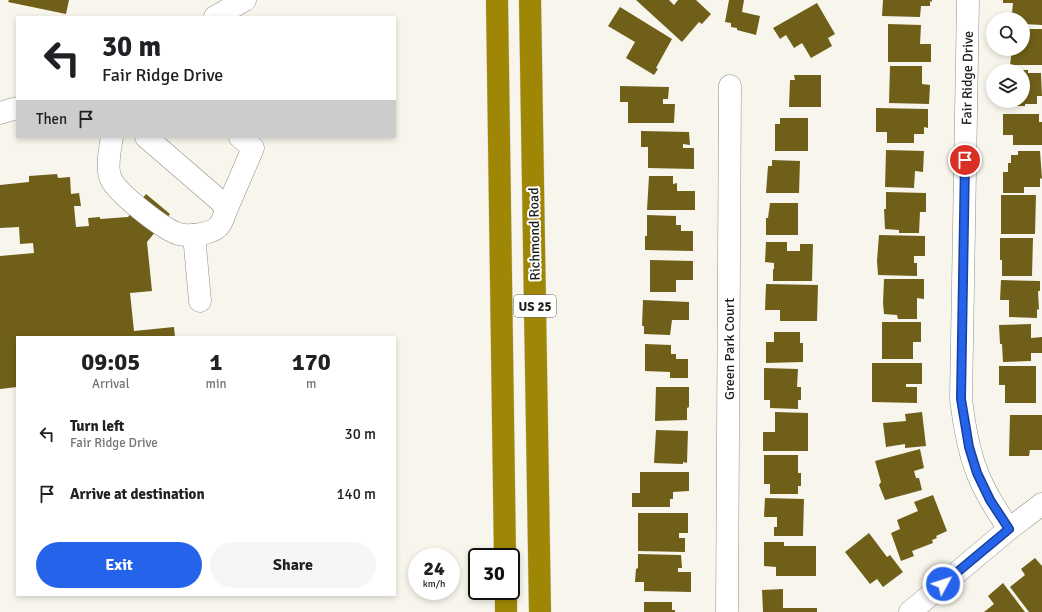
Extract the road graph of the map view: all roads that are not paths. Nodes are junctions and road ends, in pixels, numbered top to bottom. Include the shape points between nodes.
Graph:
1 (245, 0) edge
2 (497, 0) edge
3 (530, 0) edge
4 (968, 0) edge
5 (217, 16) edge
6 (730, 86) dead end
7 (16, 108) edge
8 (0, 112) edge
9 (112, 138) edge
10 (147, 138) edge
11 (241, 138) edge
12 (227, 207) junction
13 (194, 235) junction
14 (200, 301) dead end
15 (1042, 504) edge
16 (1009, 529) junction
17 (505, 548) edge
18 (506, 600) edge
19 (506, 612) edge
20 (540, 612) edge
21 (727, 612) edge
22 (910, 612) edge

1 - 5 street
2 - 17 highway, US 25
3 - 20 highway, Richmond Road / US 25
4 - 16 street, Fair Ridge Drive via 961,399 969,447 977,473 990,500
6 - 21 street, Green Park Court
7 - 8 street
9 - 13 street via 109,156 111,179 120,191 164,227 178,234
10 - 12 street
11 - 12 street via 253,148
12 - 13 street via 219,226 203,234
13 - 14 street
15 - 16 street
16 - 22 street
18 - 19 highway

